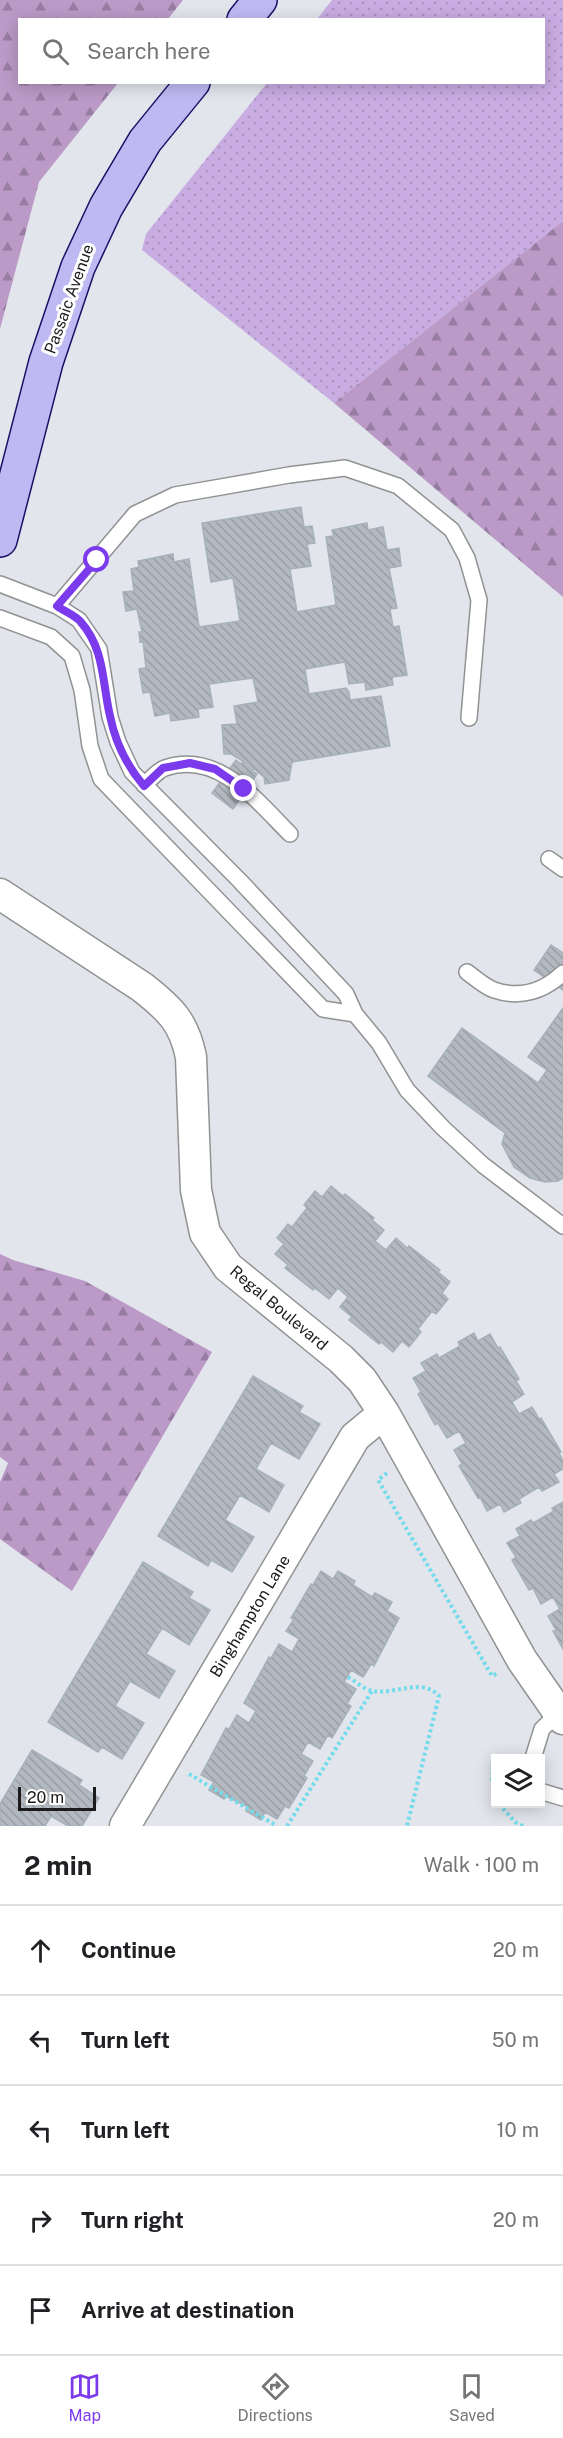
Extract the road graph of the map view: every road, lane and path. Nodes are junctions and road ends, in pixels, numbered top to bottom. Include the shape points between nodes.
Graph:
1 (260, 0) edge
2 (246, 18) edge
3 (191, 84) edge
4 (0, 540) edge
5 (0, 584) edge
6 (57, 606) junction
7 (0, 618) edge
8 (469, 718) dead end
9 (144, 786) junction
10 (291, 834) dead end
11 (549, 859) dead end
12 (563, 869) edge
13 (0, 894) edge
14 (467, 972) dead end
15 (563, 973) edge
16 (355, 1014) junction
17 (563, 1226) edge
18 (384, 1413) junction
19 (348, 1677) dead end
20 (372, 1691) junction
21 (560, 1716) edge
22 (534, 1754) edge
23 (165, 1760) junction
24 (545, 1793) edge
25 (563, 1798) edge
26 (503, 1808) edge
27 (125, 1826) edge
28 (277, 1826) edge
29 (287, 1826) edge
30 (407, 1826) edge
31 (523, 1826) edge

1 - 2 main road
3 - 4 main road, Passaic Avenue via 146,141 106,207 78,267 46,362
5 - 6 lane
6 - 8 lane via 135,514 155,504 175,495 345,468 398,486 452,530 467,558 479,600
6 - 9 lane via 79,620 99,649 118,742 132,772
7 - 16 lane via 51,637 72,656 82,690 90,746 101,779 323,1009
9 - 10 lane via 163,768 190,763 215,769 244,789
9 - 16 lane via 346,994
11 - 12 lane
13 - 18 street, Regal Boulevard via 142,987 178,1020 191,1057 196,1190 205,1233 228,1267 362,1380
14 - 15 lane via 494,990 529,994 551,984
16 - 17 lane via 380,1043 407,1090 443,1128 483,1165
18 - 21 street, Regal Boulevard via 522,1660
18 - 23 street, Binghampton Lane via 356,1437
19 - 20 path
20 - 29 path
20 - 30 path via 417,1686 433,1690 438,1696
21 - 22 lane via 542,1729
23 - 27 street, Binghampton Lane
23 - 28 path
24 - 25 lane
26 - 31 path

